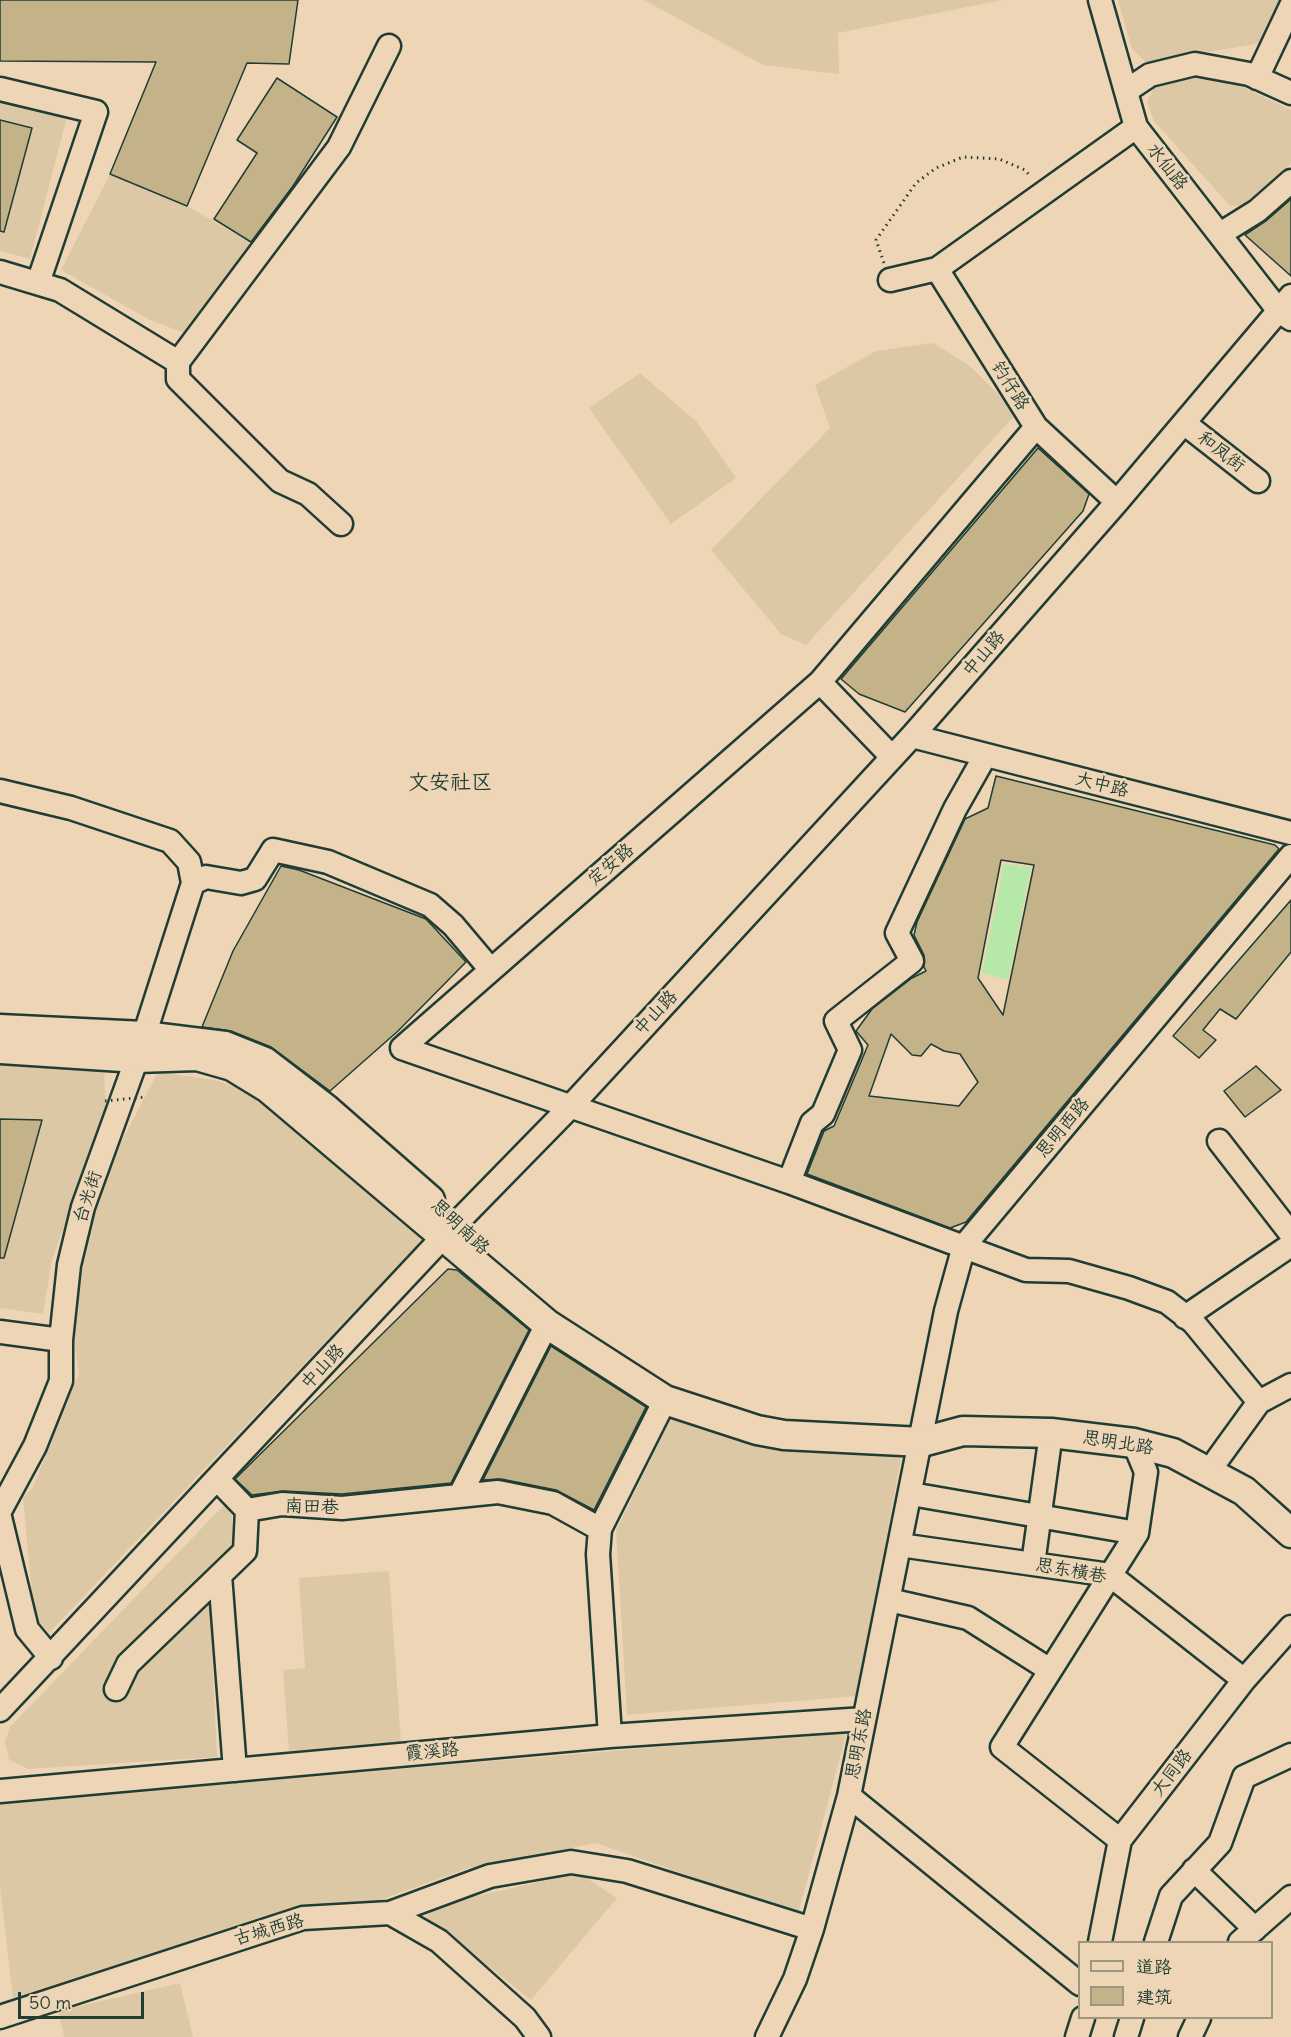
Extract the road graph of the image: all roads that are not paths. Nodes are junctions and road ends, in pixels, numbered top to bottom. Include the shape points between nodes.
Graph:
1 (1100, 0) edge
2 (1291, 6) edge
3 (389, 46) dead end
4 (1257, 78) junction
5 (0, 89) edge
6 (1126, 91) junction
7 (1291, 93) edge
8 (1136, 127) junction
9 (1291, 181) edge
10 (1220, 234) junction
11 (937, 269) junction
12 (0, 272) edge
13 (890, 280) road end
14 (38, 283) junction
15 (1287, 309) edge
16 (178, 362) junction
17 (1184, 423) junction
18 (1036, 427) junction
19 (1258, 481) dead end
20 (1117, 502) junction
21 (341, 524) dead end
22 (820, 682) junction
23 (912, 736) junction
24 (985, 756) junction
25 (892, 757) junction
26 (0, 791) edge
27 (1291, 832) edge
28 (1291, 856) edge
29 (193, 883) junction
30 (491, 970) junction
31 (0, 1029) edge
32 (141, 1047) junction
33 (0, 1049) edge
34 (571, 1106) junction
35 (1219, 1141) dead end
36 (789, 1182) junction
37 (451, 1230) junction
38 (1291, 1234) edge
39 (1291, 1245) edge
40 (964, 1246) junction
41 (1185, 1317) junction
42 (547, 1324) junction
43 (0, 1332) edge
44 (61, 1340) junction
45 (1291, 1385) edge
46 (665, 1400) junction
47 (1259, 1402) junction
48 (923, 1433) junction
49 (1051, 1433) junction
50 (1134, 1443) junction
51 (1216, 1460) junction
52 (218, 1480) junction
53 (911, 1494) junction
54 (460, 1495) junction
55 (247, 1510) junction
56 (0, 1511) edge
57 (1291, 1515) edge
58 (1041, 1516) junction
59 (0, 1517) edge
60 (600, 1529) junction
61 (1137, 1533) junction
62 (1291, 1533) edge
63 (900, 1545) junction
64 (1033, 1564) junction
65 (220, 1575) junction
66 (1110, 1575) junction
67 (889, 1600) junction
68 (1288, 1635) edge
69 (51, 1658) junction
70 (1050, 1670) junction
71 (1244, 1680) junction
72 (116, 1689) dead end
73 (0, 1710) edge
74 (864, 1719) junction
75 (610, 1736) junction
76 (1291, 1755) edge
77 (235, 1770) junction
78 (0, 1791) edge
79 (849, 1796) junction
80 (1120, 1840) junction
81 (1194, 1870) junction
82 (1291, 1897) edge
83 (390, 1913) junction
84 (812, 1929) junction
85 (1247, 1936) edge
86 (1100, 1941) edge
87 (1156, 1941) edge
88 (1078, 1982) edge
89 (0, 2017) edge
90 (1083, 2019) edge
91 (1132, 2019) edge
92 (1199, 2019) edge
93 (539, 2037) edge
94 (767, 2037) edge
95 (1077, 2037) edge
96 (1126, 2037) edge
97 (1191, 2037) edge

1 - 6 street, 水仙路
2 - 4 street
3 - 16 street via 339,147
4 - 6 street via 1195,64 1150,75
4 - 7 street
5 - 14 street via 96,112
6 - 8 street, 水仙路
8 - 10 street, 水仙路
8 - 11 street
9 - 10 street via 1257,211
10 - 15 street, 水仙路
11 - 13 street
11 - 18 street, 钓仔路
12 - 14 street
14 - 16 street via 60,290
15 - 17 street, 中山路
16 - 21 street via 178,379 280,481 308,494
17 - 19 street, 和凤街
17 - 20 street, 中山路
18 - 20 street
18 - 22 street, 钓仔路
20 - 23 street, 中山路
22 - 25 street
22 - 30 street, 定安路
23 - 24 street, 大中路
23 - 25 street, 中山路
24 - 27 street, 大中路
24 - 36 street via 955,809 897,933 912,961 836,1021 850,1050 824,1114 812,1123
25 - 34 street, 中山路
26 - 29 street via 71,808 170,841 189,862
28 - 40 street, 思明西路
29 - 30 street via 206,877 247,882 255,879 273,850 328,862 430,905 453,925
29 - 32 street, 台光街
30 - 34 street, 定安路 via 402,1048
31 - 32 main road, 思明南路
32 - 33 main road, 思明南路
32 - 37 main road, 思明南路 via 225,1046 265,1062 325,1108
32 - 44 street, 台光街 via 83,1207 69,1265
34 - 36 street
34 - 37 street, 中山路
35 - 38 street
36 - 40 street
37 - 42 main road, 思明南路
37 - 48 main road, 思明南路 via 661,1385 724,1407 789,1423
37 - 52 street, 中山路
39 - 41 street
40 - 41 street via 1026,1270 1069,1271 1129,1288 1167,1302
40 - 48 street, 思明西路 via 946,1311
41 - 47 street
42 - 46 main road, 思明南路
42 - 54 street
43 - 44 street
44 - 56 street, 台光街 via 61,1381 35,1446
45 - 47 street
46 - 48 main road, 思明南路 via 784,1435
46 - 60 street
47 - 51 street
48 - 49 main road, 思明北路
48 - 51 main road, 思明北路 via 974,1418 1102,1426 1191,1446
48 - 53 street, 思明东路
49 - 50 main road, 思明北路
49 - 58 street
50 - 61 street via 1146,1472
50 - 62 main road, 思明北路 via 1173,1453 1244,1491
51 - 57 main road, 思明北路 via 1274,1498
52 - 55 street
52 - 69 street, 中山路
53 - 58 street
53 - 63 street, 思明东路
54 - 55 street, 南田巷 via 342,1509 282,1504
54 - 60 street, 南田巷 via 498,1492 553,1503
55 - 65 street via 245,1551
58 - 61 street
58 - 64 street
59 - 69 street via 27,1629
60 - 75 street via 598,1554
61 - 66 street
63 - 64 street, 思东横巷
63 - 67 street, 思明东路
64 - 66 street, 思东横巷
65 - 72 street via 128,1664
65 - 77 street
66 - 70 street
66 - 71 street, 思东横巷
67 - 70 street via 968,1618
67 - 74 street, 思明东路
68 - 71 street, 大同路
69 - 73 street, 中山路
70 - 80 street via 1002,1747
71 - 80 street, 大同路
74 - 75 street, 霞溪路
74 - 79 street, 思明东路
75 - 77 street, 霞溪路
76 - 81 street via 1244,1777 1220,1843
77 - 78 street, 霞溪路
79 - 84 street, 思明东路
79 - 88 street
80 - 86 street, 大同路
81 - 85 street
81 - 87 street via 1171,1896
82 - 85 street
83 - 84 street, 古城西路 via 490,1876 571,1862 627,1871
83 - 89 street, 古城西路 via 303,1918
83 - 93 street via 440,1941 525,2018
84 - 94 street, 思明东路 via 795,1979
90 - 95 street
91 - 96 street
92 - 97 street

